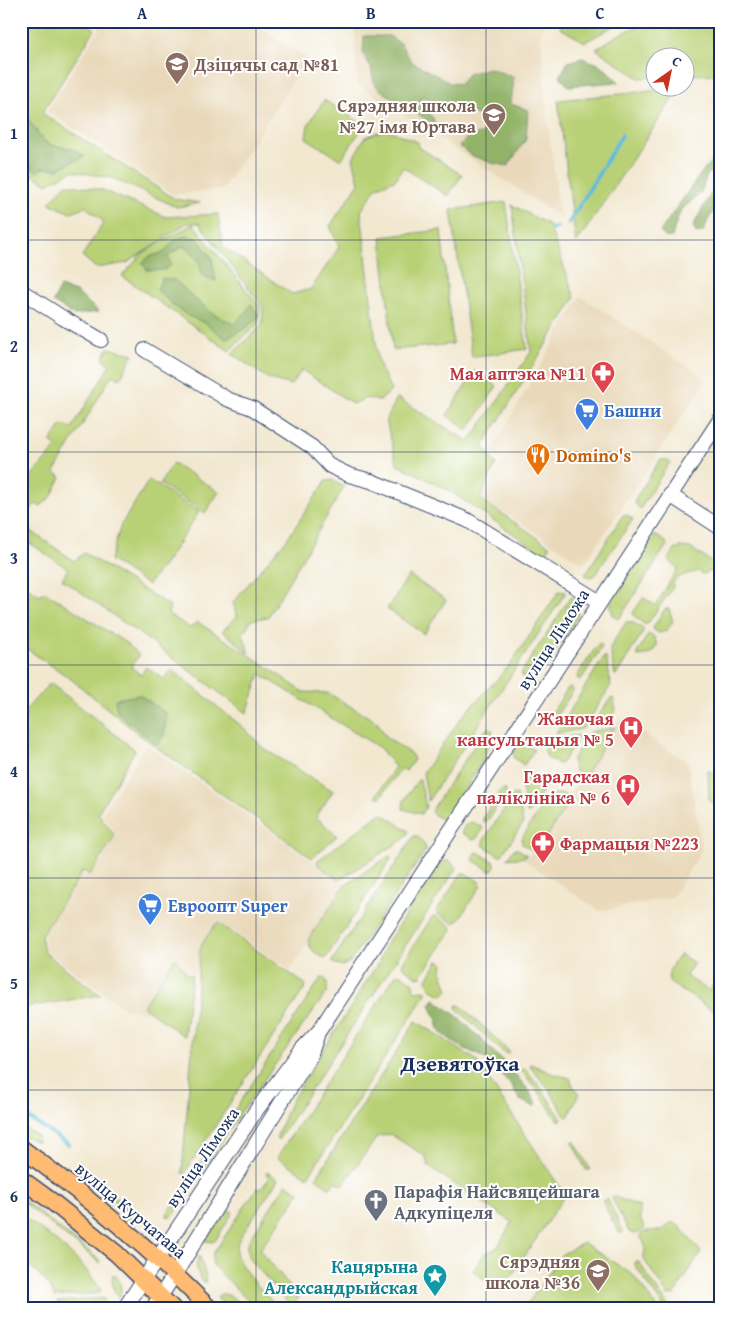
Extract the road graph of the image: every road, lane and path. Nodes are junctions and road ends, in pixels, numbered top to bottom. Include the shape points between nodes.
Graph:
1 (21, 291) edge
2 (101, 340) dead end
3 (144, 350) dead end
4 (721, 418) edge
5 (670, 495) junction
6 (721, 528) edge
7 (600, 602) junction
8 (319, 1031) junction
9 (21, 1148) edge
10 (21, 1179) edge
11 (157, 1258) junction
12 (175, 1274) junction
13 (143, 1280) junction
14 (156, 1302) edge
15 (124, 1309) edge
16 (173, 1309) edge
17 (210, 1309) edge

1 - 2 street
3 - 7 street via 227,399 252,408 312,448 330,466 467,520
4 - 5 street, вуліца Ліможа
5 - 6 street
5 - 7 street, вуліца Ліможа
7 - 8 street, вуліца Ліможа
8 - 11 street, вуліца Ліможа via 255,1112
8 - 12 street, вуліца Ліможа via 310,1056
9 - 11 main road, вуліца Курчатава via 132,1234
10 - 13 main road via 117,1254
11 - 12 main road, вуліца Курчатава
11 - 13 street, вуліца Ліможа
12 - 14 street, вуліца Ліможа
12 - 17 main road, вуліца Курчатава
13 - 14 main road
13 - 15 street, вуліца Ліможа
14 - 16 main road

